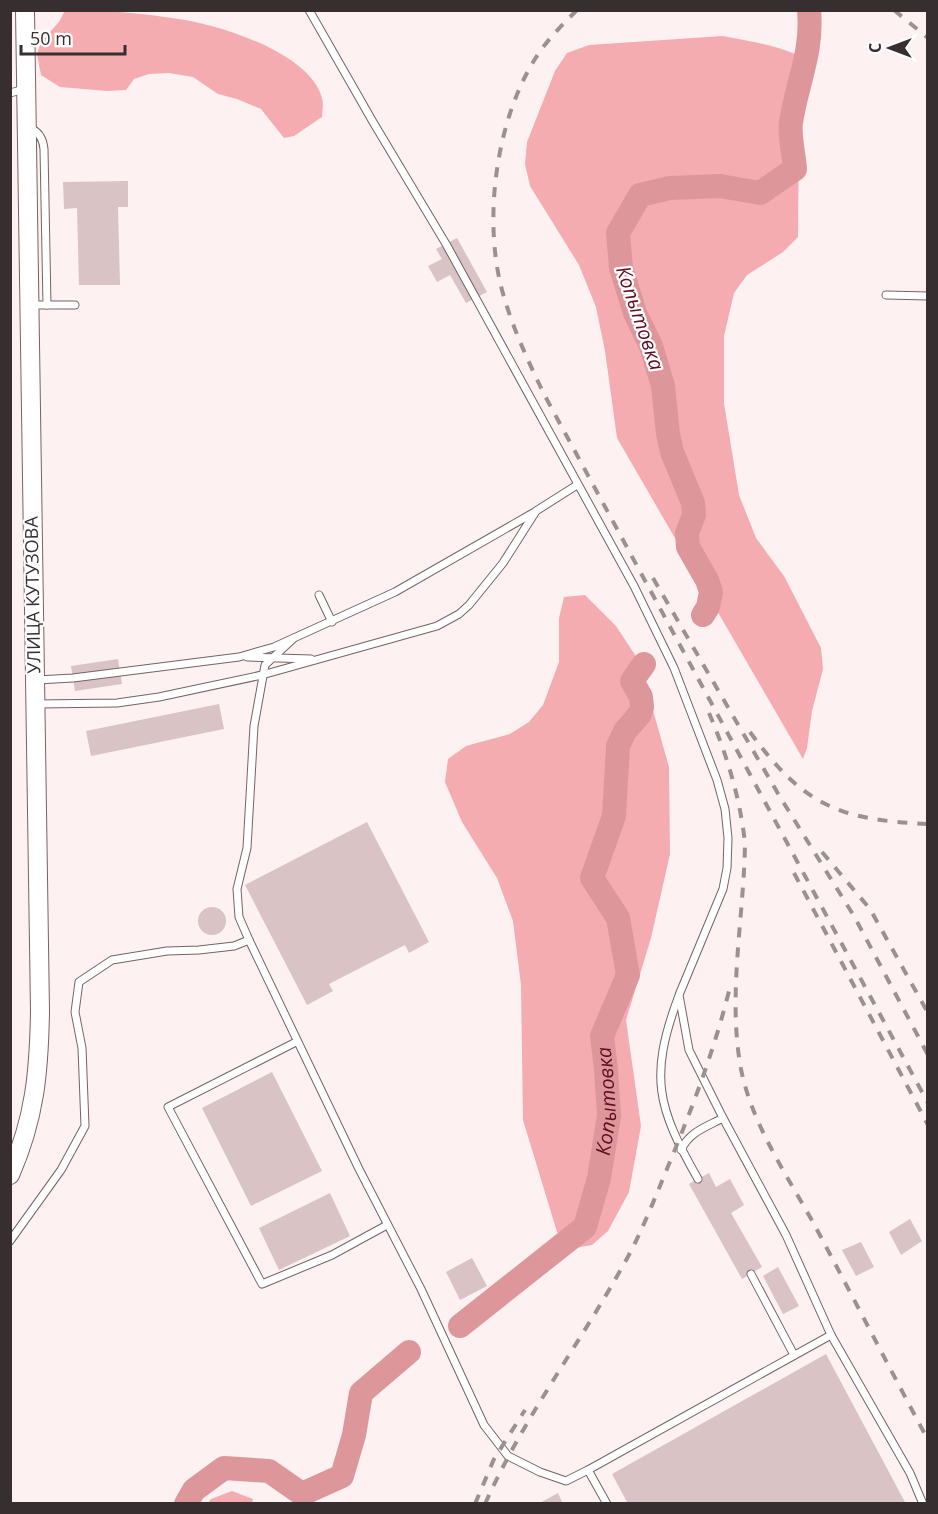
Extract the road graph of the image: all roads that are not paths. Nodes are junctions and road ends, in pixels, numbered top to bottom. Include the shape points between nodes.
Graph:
1 (25, 10) edge
2 (309, 10) edge
3 (18, 91) edge
4 (886, 295) dead end
5 (927, 296) edge
6 (38, 305) junction
7 (75, 305) dead end
8 (577, 485) junction
9 (536, 511) junction
10 (320, 594) dead end
11 (332, 622) junction
12 (294, 638) junction
13 (239, 657) junction
14 (271, 658) junction
15 (320, 659) junction
16 (262, 675) junction
17 (34, 680) junction
18 (36, 704) junction
19 (249, 940) junction
20 (679, 995) junction
21 (296, 1042) junction
22 (723, 1118) junction
23 (681, 1150) junction
24 (10, 1175) edge
25 (698, 1179) dead end
26 (387, 1225) junction
27 (10, 1241) edge
28 (751, 1274) dead end
29 (831, 1335) junction
30 (794, 1355) junction
31 (588, 1470) junction
32 (916, 1490) junction
33 (927, 1493) edge
34 (607, 1503) edge
35 (922, 1503) edge

1 - 3 street, УЛИЦА КУТУЗОВА
2 - 8 lane via 446,244
3 - 6 street, УЛИЦА КУТУЗОВА via 26,128
4 - 5 lane
6 - 7 lane
6 - 17 street, УЛИЦА КУТУЗОВА
8 - 9 lane
8 - 20 lane via 634,586 674,668 725,809 728,838 723,889
9 - 11 lane via 396,592
9 - 15 lane via 503,563 459,614 437,626
10 - 11 lane
11 - 12 lane
12 - 13 lane
12 - 14 lane
13 - 14 lane
13 - 17 lane
14 - 15 lane
14 - 16 lane
15 - 16 lane
16 - 18 lane via 132,701
16 - 19 lane via 254,726 247,848 237,889 239,917
17 - 18 street, УЛИЦА КУТУЗОВА
18 - 24 street, УЛИЦА КУТУЗОВА via 39,1056 30,1121
19 - 21 lane
19 - 27 lane via 234,946 112,960 80,981 75,1012 82,1048 85,1126 61,1170
20 - 22 lane via 689,1050
20 - 23 lane via 660,1068 663,1104
21 - 26 lane
21 - 26 lane via 168,1107 262,1284 332,1255
22 - 23 lane via 691,1135
22 - 29 lane via 786,1235
23 - 25 lane
26 - 31 lane via 484,1425 508,1456 566,1481
28 - 30 lane
29 - 30 lane
29 - 32 lane
30 - 31 lane
31 - 34 lane
32 - 33 lane
32 - 35 lane

